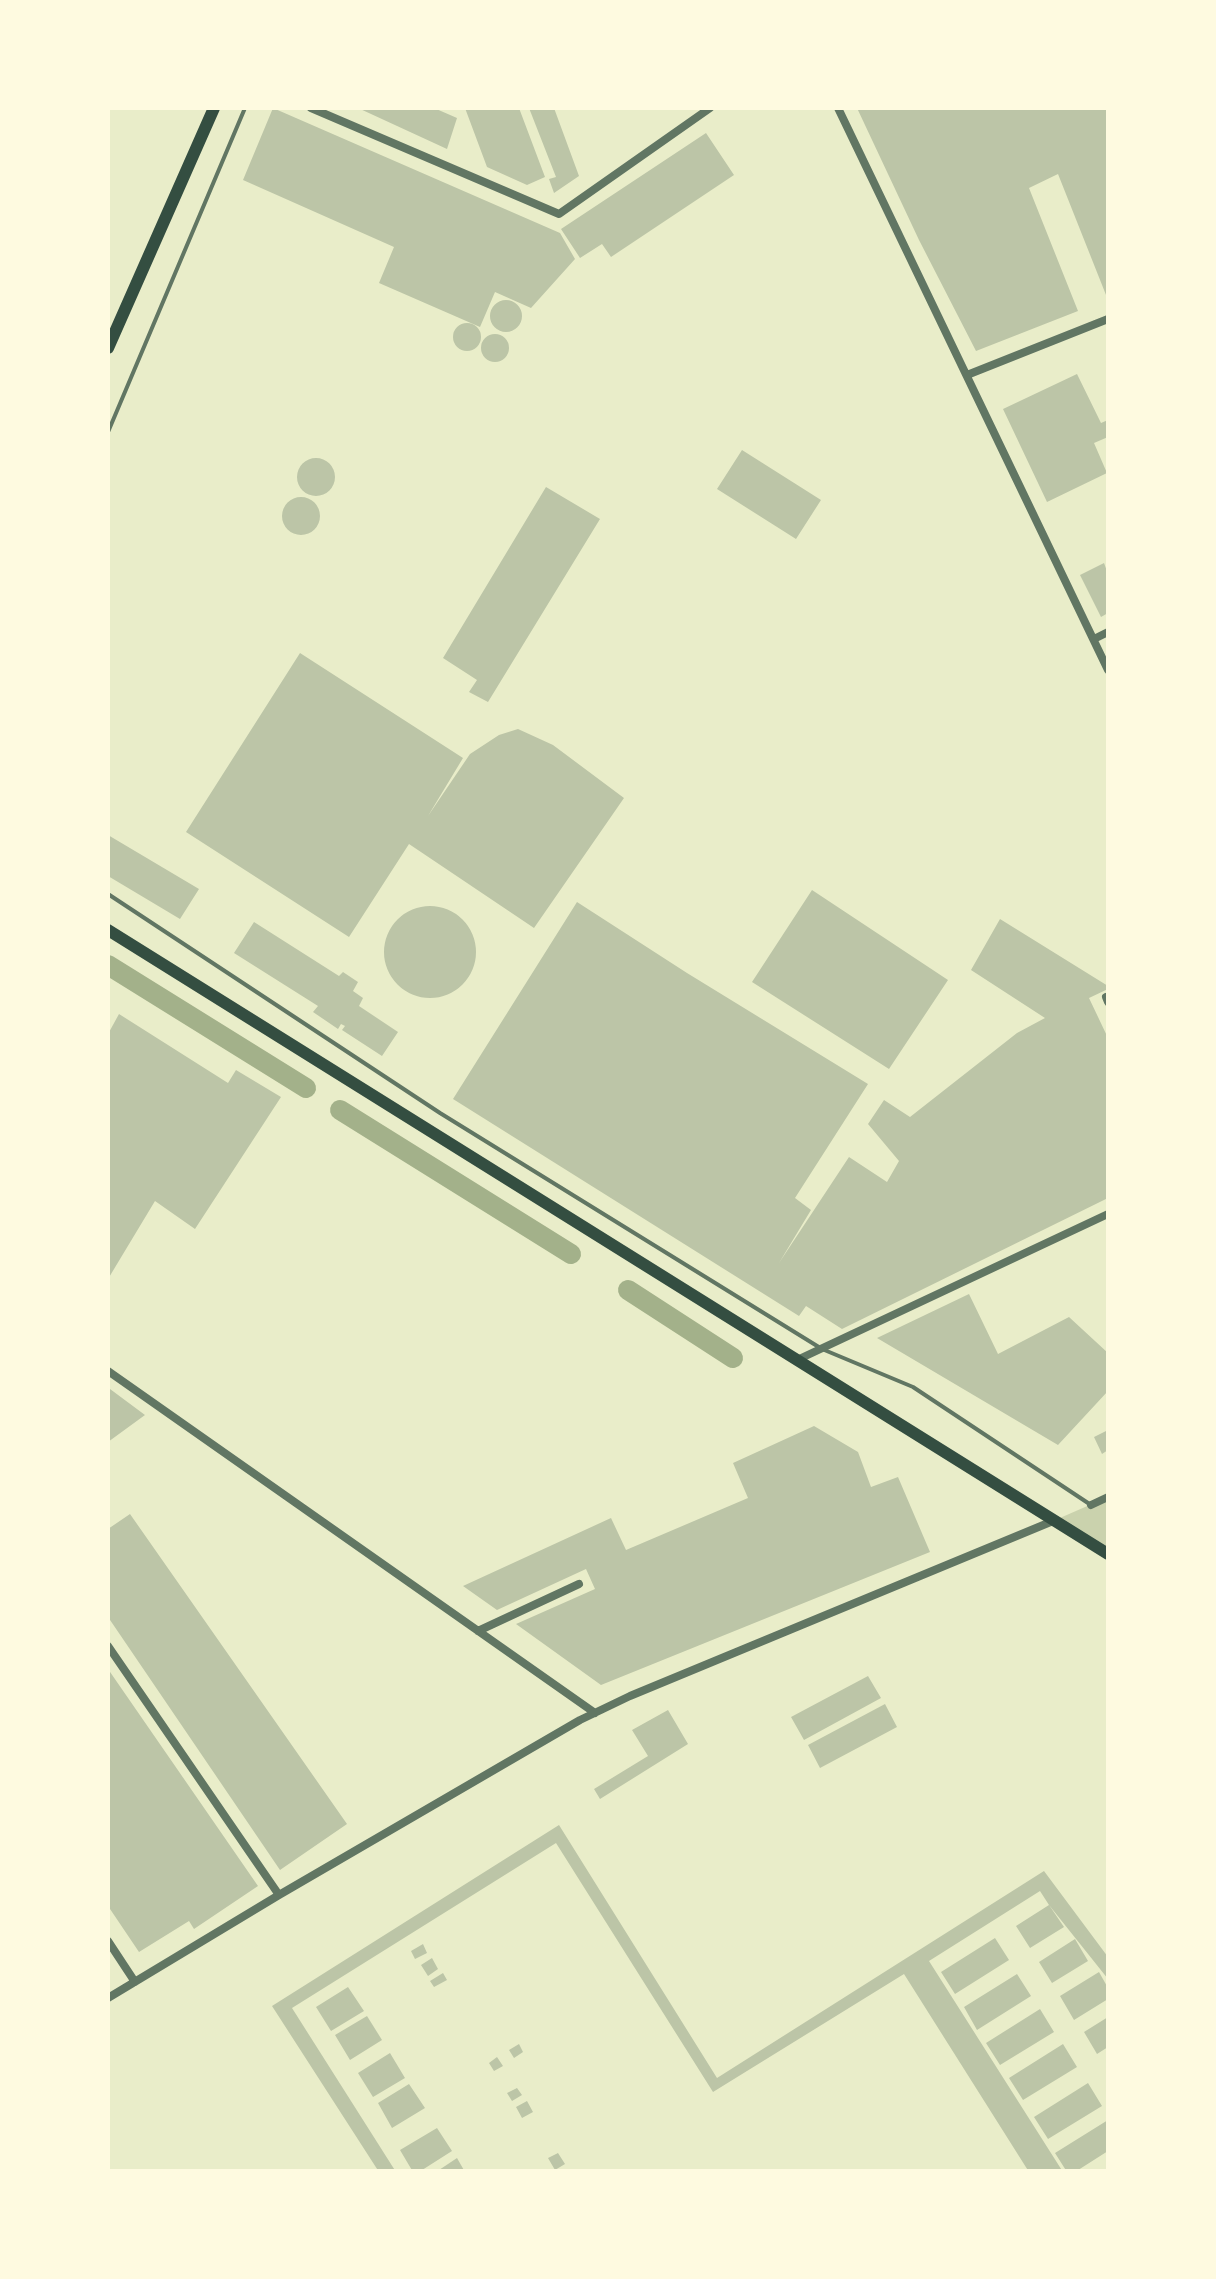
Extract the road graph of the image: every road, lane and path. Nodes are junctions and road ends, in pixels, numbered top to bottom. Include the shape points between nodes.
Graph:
1 (214, 108) edge
2 (245, 108) edge
3 (311, 108) edge
4 (710, 108) edge
5 (838, 108) edge
6 (1108, 319) edge
7 (108, 348) edge
8 (967, 375) junction
9 (108, 432) edge
10 (1108, 632) edge
11 (1094, 639) junction
12 (1108, 670) edge
13 (108, 894) edge
14 (108, 930) edge
15 (1108, 1214) edge
16 (822, 1349) junction
17 (798, 1360) junction
18 (108, 1371) edge
19 (1108, 1497) edge
20 (1091, 1505) joint
21 (1053, 1520) junction
22 (1106, 1550) edge
23 (579, 1584) dead end
24 (478, 1631) junction
25 (108, 1646) edge
26 (595, 1713) junction
27 (278, 1896) junction
28 (108, 1941) edge
29 (135, 1982) junction
30 (108, 1998) edge

1 - 7 highway
2 - 9 lane
3 - 4 street via 559,214
5 - 8 street
6 - 8 street
8 - 11 street
10 - 11 street
11 - 12 street
13 - 16 lane via 440,1113
14 - 17 highway
15 - 16 street
16 - 17 street
16 - 20 lane via 914,1387
17 - 21 highway
18 - 24 street
19 - 20 street
21 - 22 highway
21 - 26 street
23 - 24 street
24 - 26 street
25 - 27 street
26 - 27 street
27 - 29 street
28 - 29 street
29 - 30 street

